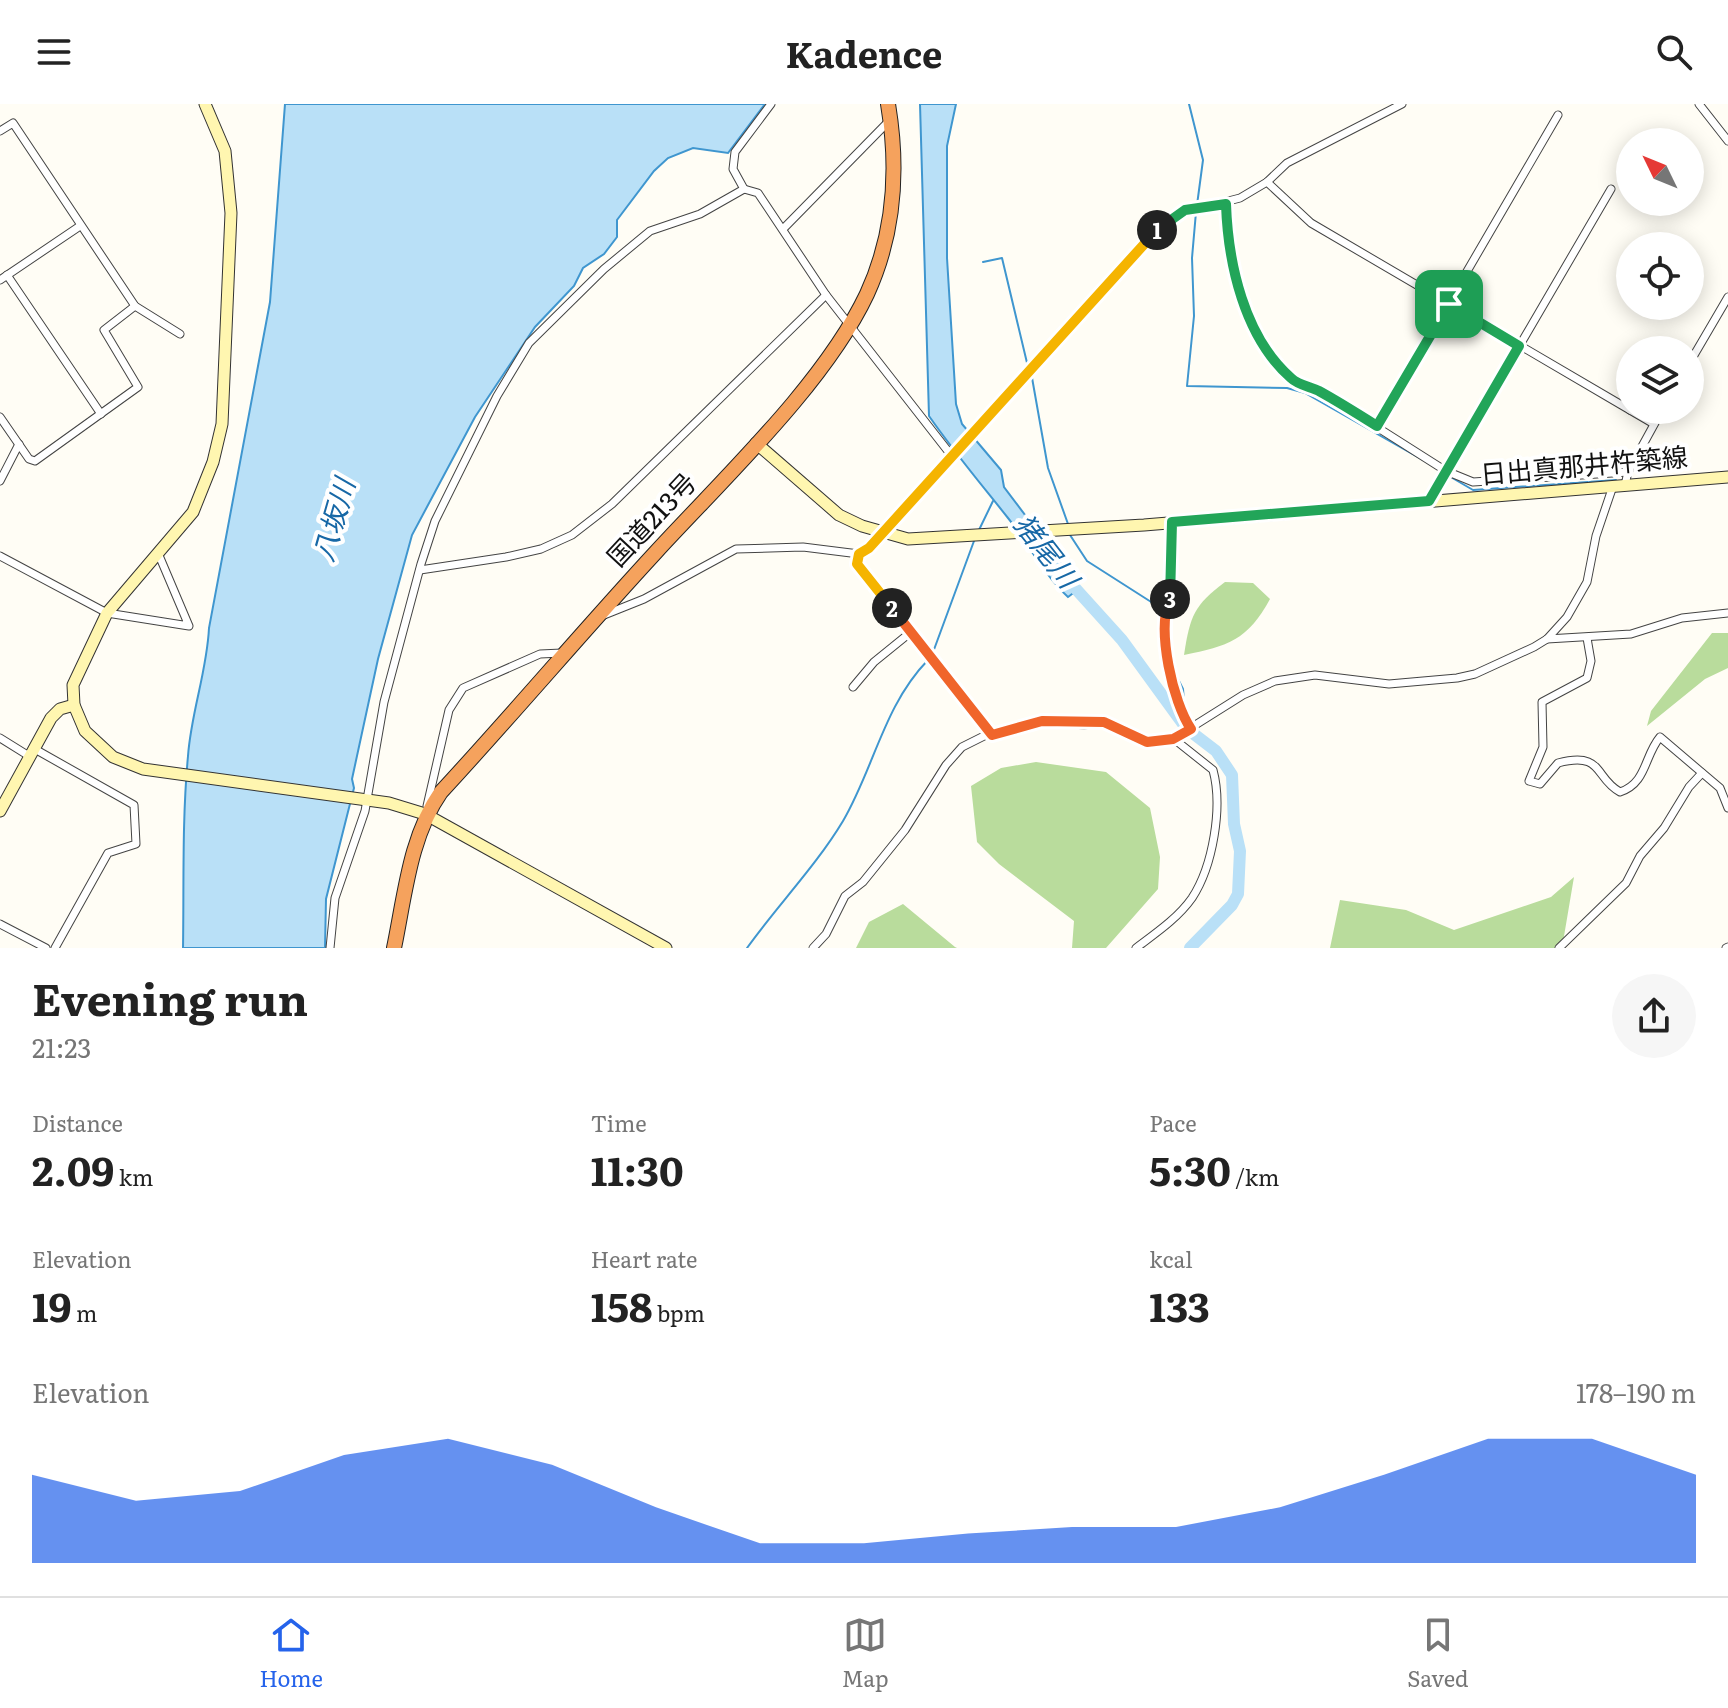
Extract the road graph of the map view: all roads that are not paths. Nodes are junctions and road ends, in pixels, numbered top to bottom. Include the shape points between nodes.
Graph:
1 (205, 104) edge
2 (771, 104) edge
3 (1402, 104) edge
4 (1699, 104) edge
5 (890, 111) edge
6 (1558, 115) dead end
7 (0, 131) edge
8 (1728, 141) edge
9 (1267, 182) junction
10 (744, 189) junction
11 (1611, 189) dead end
12 (1226, 204) junction
13 (80, 226) junction
14 (783, 229) junction
15 (4, 277) edge
16 (826, 295) junction
17 (1728, 297) edge
18 (1449, 304) junction
19 (135, 306) junction
20 (851, 325) junction
21 (180, 334) dead end
22 (1704, 338) edge
23 (1519, 346) junction
24 (1616, 402) edge
25 (101, 414) junction
26 (0, 417) edge
27 (1654, 424) edge
28 (1377, 426) junction
29 (756, 443) junction
30 (19, 444) junction
31 (951, 455) junction
32 (1628, 472) junction
33 (1444, 474) junction
34 (1728, 477) edge
35 (0, 481) edge
36 (1619, 486) junction
37 (1429, 501) junction
38 (1172, 522) junction
39 (882, 533) junction
40 (158, 553) junction
41 (859, 554) junction
42 (0, 556) edge
43 (420, 570) junction
44 (107, 613) junction
45 (1728, 613) edge
46 (595, 618) junction
47 (911, 632) junction
48 (1587, 638) junction
49 (1547, 639) junction
50 (565, 653) junction
51 (853, 687) dead end
52 (74, 705) junction
53 (1191, 729) junction
54 (992, 735) junction
55 (0, 738) edge
56 (1174, 739) junction
57 (31, 752) junction
58 (1702, 773) junction
59 (366, 801) junction
60 (1728, 808) edge
61 (0, 811) edge
62 (425, 814) junction
63 (0, 924) edge
64 (46, 948) edge
65 (55, 948) edge
66 (330, 948) edge
67 (394, 948) edge
68 (666, 948) edge
69 (813, 948) edge
70 (1136, 948) edge
71 (1559, 948) edge

1 - 40 street via 225,151 231,213 222,424 193,512
2 - 10 street via 735,152 733,169
3 - 9 street via 1287,163
4 - 8 street
5 - 14 street
5 - 20 highway, 国道213号 via 896,164 890,223 878,266
6 - 18 street
7 - 13 street via 13,123
9 - 12 street
9 - 18 street via 1311,223
10 - 14 street via 758,193
10 - 43 street via 700,214 650,231 529,343 435,521
11 - 23 street
12 - 28 street via 1230,251 1246,311 1270,353 1293,380
12 - 31 street via 1178,214 1149,237
13 - 15 street
13 - 19 street
14 - 16 street
15 - 25 street
16 - 20 street
16 - 43 street via 612,504 572,535 529,552
17 - 22 street
18 - 23 street
18 - 28 street
19 - 21 street
19 - 25 street via 104,330 138,387
20 - 29 highway, 国道213号
20 - 31 street
23 - 24 street
23 - 33 street
25 - 30 street via 35,461
26 - 30 street
27 - 32 street
28 - 33 street
29 - 39 street, 日出真那井杵築線 via 839,515
29 - 46 highway, 国道213号
30 - 35 street
31 - 39 street
32 - 33 street via 1479,483
32 - 36 street
33 - 37 street
34 - 36 street, 日出真那井杵築線
36 - 37 street, 日出真那井杵築線
36 - 49 street via 1596,536 1587,582
37 - 38 street, 日出真那井杵築線
38 - 39 street, 日出真那井杵築線 via 908,539
38 - 53 street via 1171,596 1163,622 1181,715
39 - 41 street
40 - 44 street
40 - 44 street via 189,626
41 - 46 street via 803,547 736,549 644,599
41 - 47 street via 857,564
42 - 44 street
43 - 59 street via 384,702
44 - 52 street via 76,673
45 - 48 street
46 - 50 highway, 国道213号
47 - 51 street
47 - 54 street
48 - 49 street
48 - 58 street via 1587,678 1542,702 1543,747 1529,781 1540,784 1558,763 1585,761 1596,765 1620,792 1641,777 1660,737
49 - 53 street via 1457,678 1389,684 1315,675 1275,681
50 - 62 highway, 国道213号
50 - 62 street via 540,654 463,688 449,710
52 - 57 street via 51,718
52 - 59 street via 85,731 113,757 143,769
53 - 56 street
54 - 56 street via 1042,721 1104,722 1147,742
54 - 69 street via 954,755 905,830 845,896
55 - 57 street
56 - 70 street via 1213,770 1213,839 1192,897
57 - 61 street
57 - 65 street via 134,805 136,844 108,853
58 - 60 street via 1720,788
58 - 71 street via 1626,883
59 - 62 street
59 - 66 street via 335,898
62 - 67 highway, 国道213号
62 - 68 street
63 - 64 street

